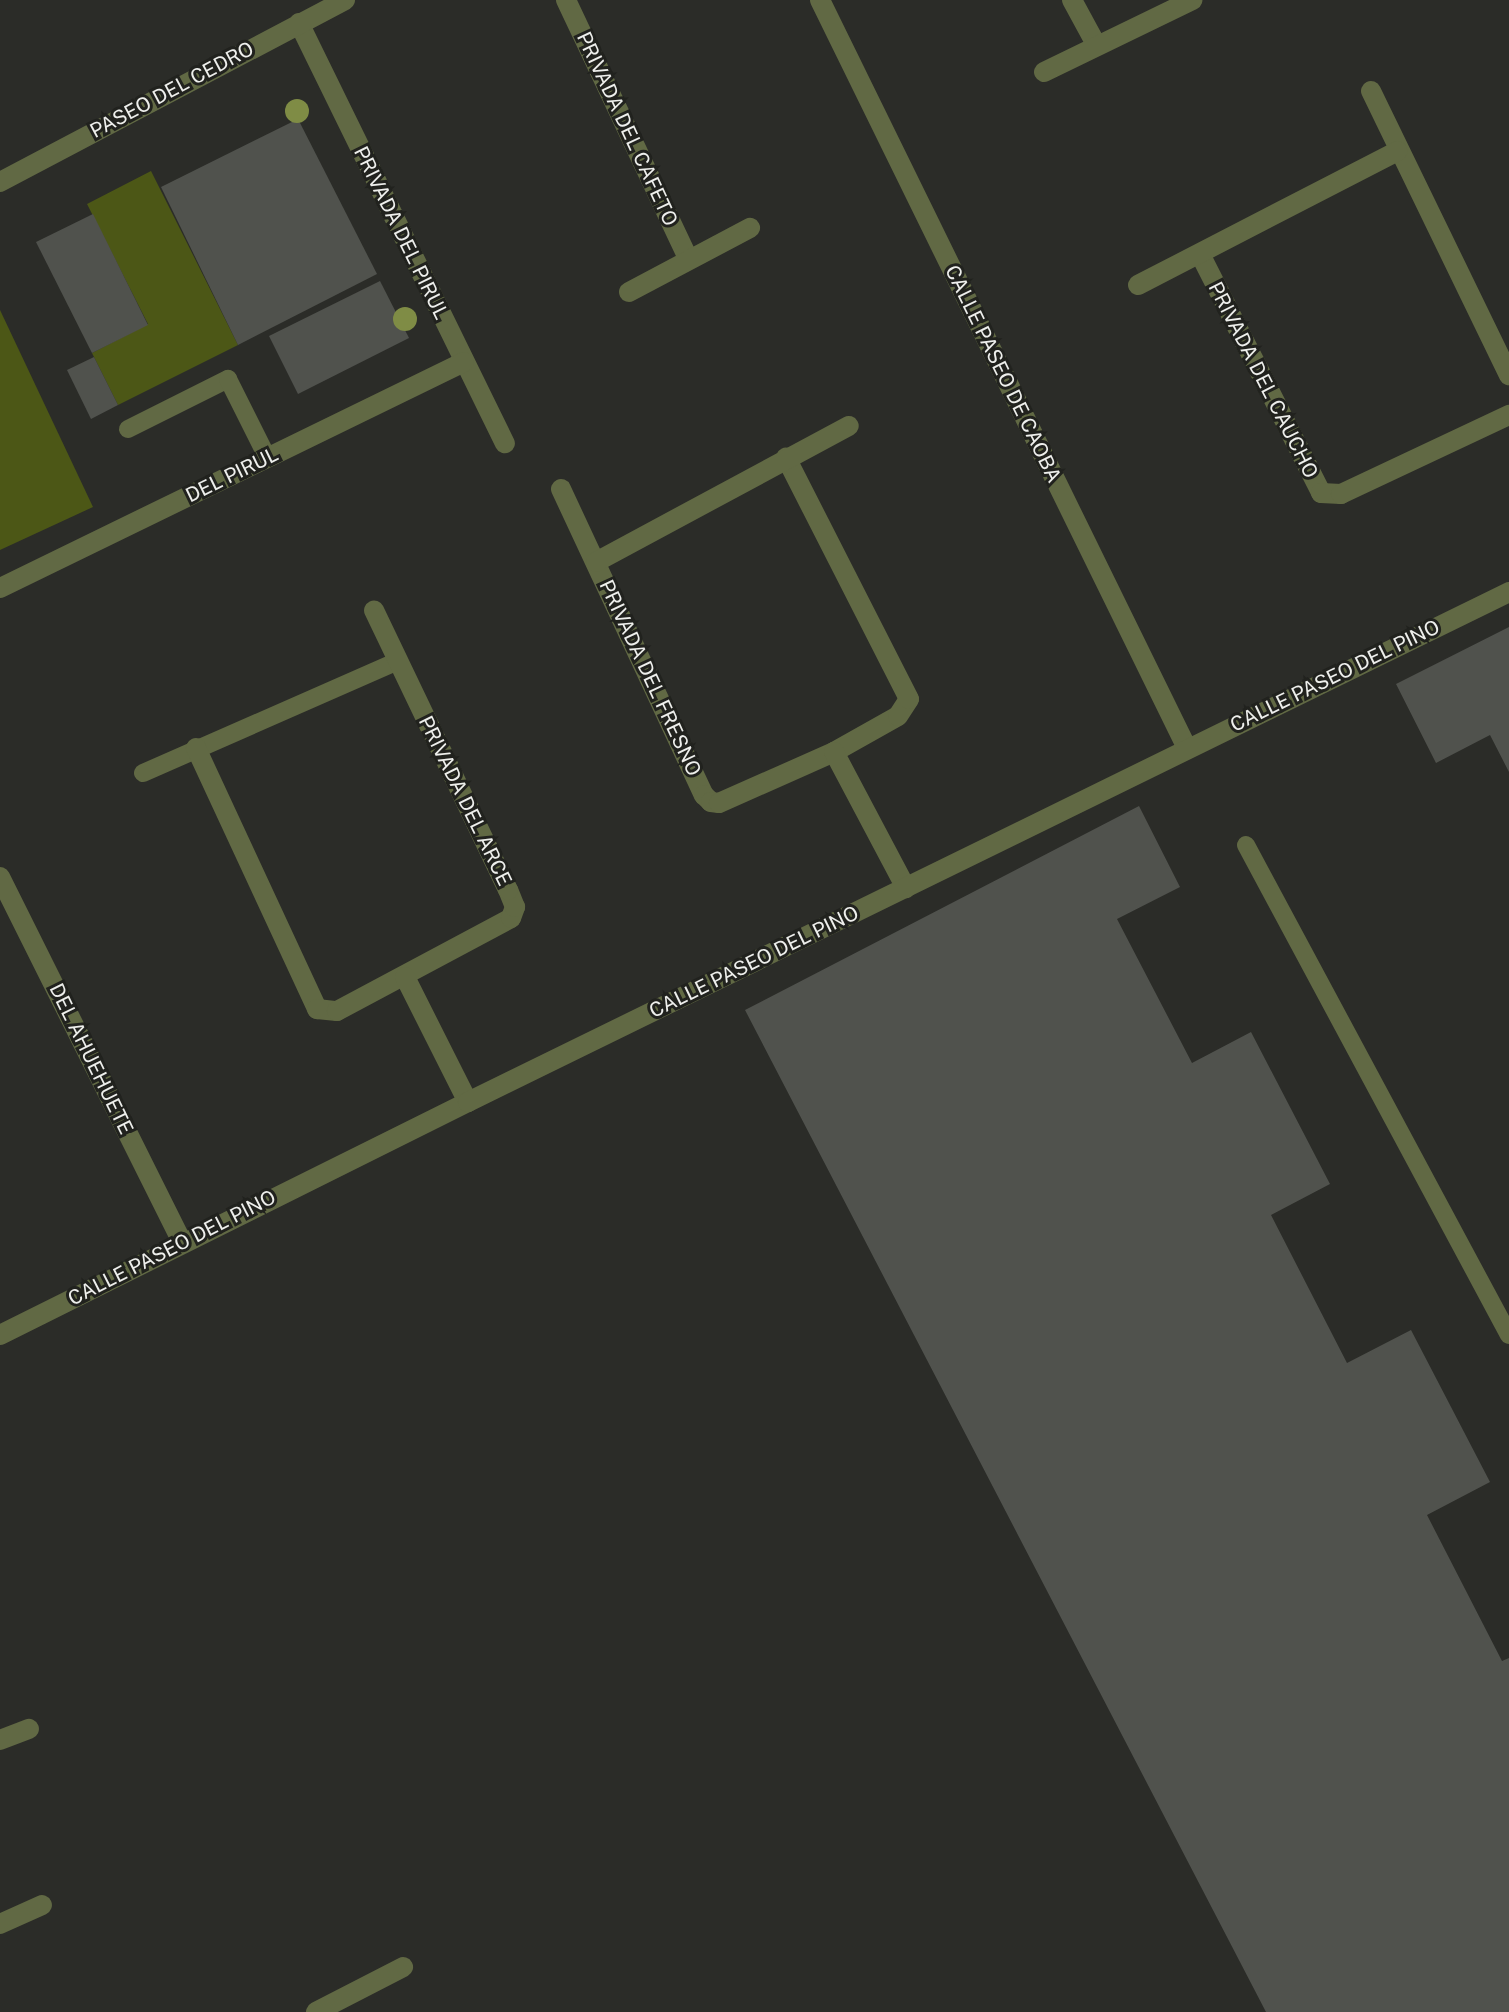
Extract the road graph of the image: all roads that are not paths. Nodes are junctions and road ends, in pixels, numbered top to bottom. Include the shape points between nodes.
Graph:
1 (345, 0) edge
2 (566, 0) edge
3 (820, 0) edge
4 (1072, 0) edge
5 (1192, 0) edge
6 (299, 23) junction
7 (1097, 46) junction
8 (1044, 72) dead end
9 (1371, 91) dead end
10 (1398, 151) junction
11 (0, 182) edge
12 (750, 228) dead end
13 (1200, 254) junction
14 (688, 258) junction
15 (1138, 285) dead end
16 (629, 292) dead end
17 (464, 362) junction
18 (1509, 375) edge
19 (1509, 415) edge
20 (849, 426) dead end
21 (128, 429) dead end
22 (505, 443) dead end
23 (267, 457) junction
24 (786, 458) junction
25 (561, 489) dead end
26 (596, 562) junction
27 (0, 588) edge
28 (1509, 592) edge
29 (374, 610) dead end
30 (398, 661) junction
31 (196, 748) junction
32 (1187, 748) junction
33 (834, 752) junction
34 (143, 773) dead end
35 (1246, 845) dead end
36 (0, 877) edge
37 (906, 888) junction
38 (405, 977) junction
39 (468, 1102) junction
40 (182, 1242) junction
41 (0, 1335) edge
42 (1509, 1335) edge
43 (29, 1729) dead end
44 (0, 1740) edge
45 (42, 1905) dead end
46 (0, 1924) edge
47 (403, 1967) dead end
48 (316, 2012) edge

1 - 6 street, PASEO DEL CEDRO
2 - 14 street, PRIVADA DEL CAFETO
3 - 32 street, CALLE PASEO DE CAOBA
4 - 7 street
5 - 7 street
6 - 11 street, PASEO DEL CEDRO
6 - 17 street, PRIVADA DEL PIRUL
7 - 8 street
9 - 10 street
10 - 13 street
10 - 18 street
12 - 14 street
13 - 15 street
13 - 19 street, PRIVADA DEL CAUCHO via 1321,493 1341,494
14 - 16 street
17 - 22 street, PRIVADA DEL PIRUL
17 - 23 street, DEL PIRUL
20 - 24 street, PRIVADA DEL FRESNO
21 - 23 lane via 228,379
23 - 27 street, DEL PIRUL
24 - 26 street, PRIVADA DEL FRESNO
24 - 33 street, PRIVADA DEL FRESNO via 909,699 898,716
25 - 26 street, PRIVADA DEL FRESNO
26 - 33 street, PRIVADA DEL FRESNO via 711,802 728,801
28 - 32 street, CALLE PASEO DEL PINO
29 - 30 street, PRIVADA DEL ARCE
30 - 31 lane
30 - 38 street, PRIVADA DEL ARCE via 515,907 511,918
31 - 34 lane
31 - 38 street, PRIVADA DEL ARCE via 317,1009 337,1011
32 - 37 street, CALLE PASEO DEL PINO
33 - 37 street
35 - 42 lane
36 - 40 street, DEL AHUEHUETE
37 - 39 street, CALLE PASEO DEL PINO
38 - 39 street
39 - 40 street, CALLE PASEO DEL PINO
40 - 41 street, CALLE PASEO DEL PINO
43 - 44 street
45 - 46 street
47 - 48 street

